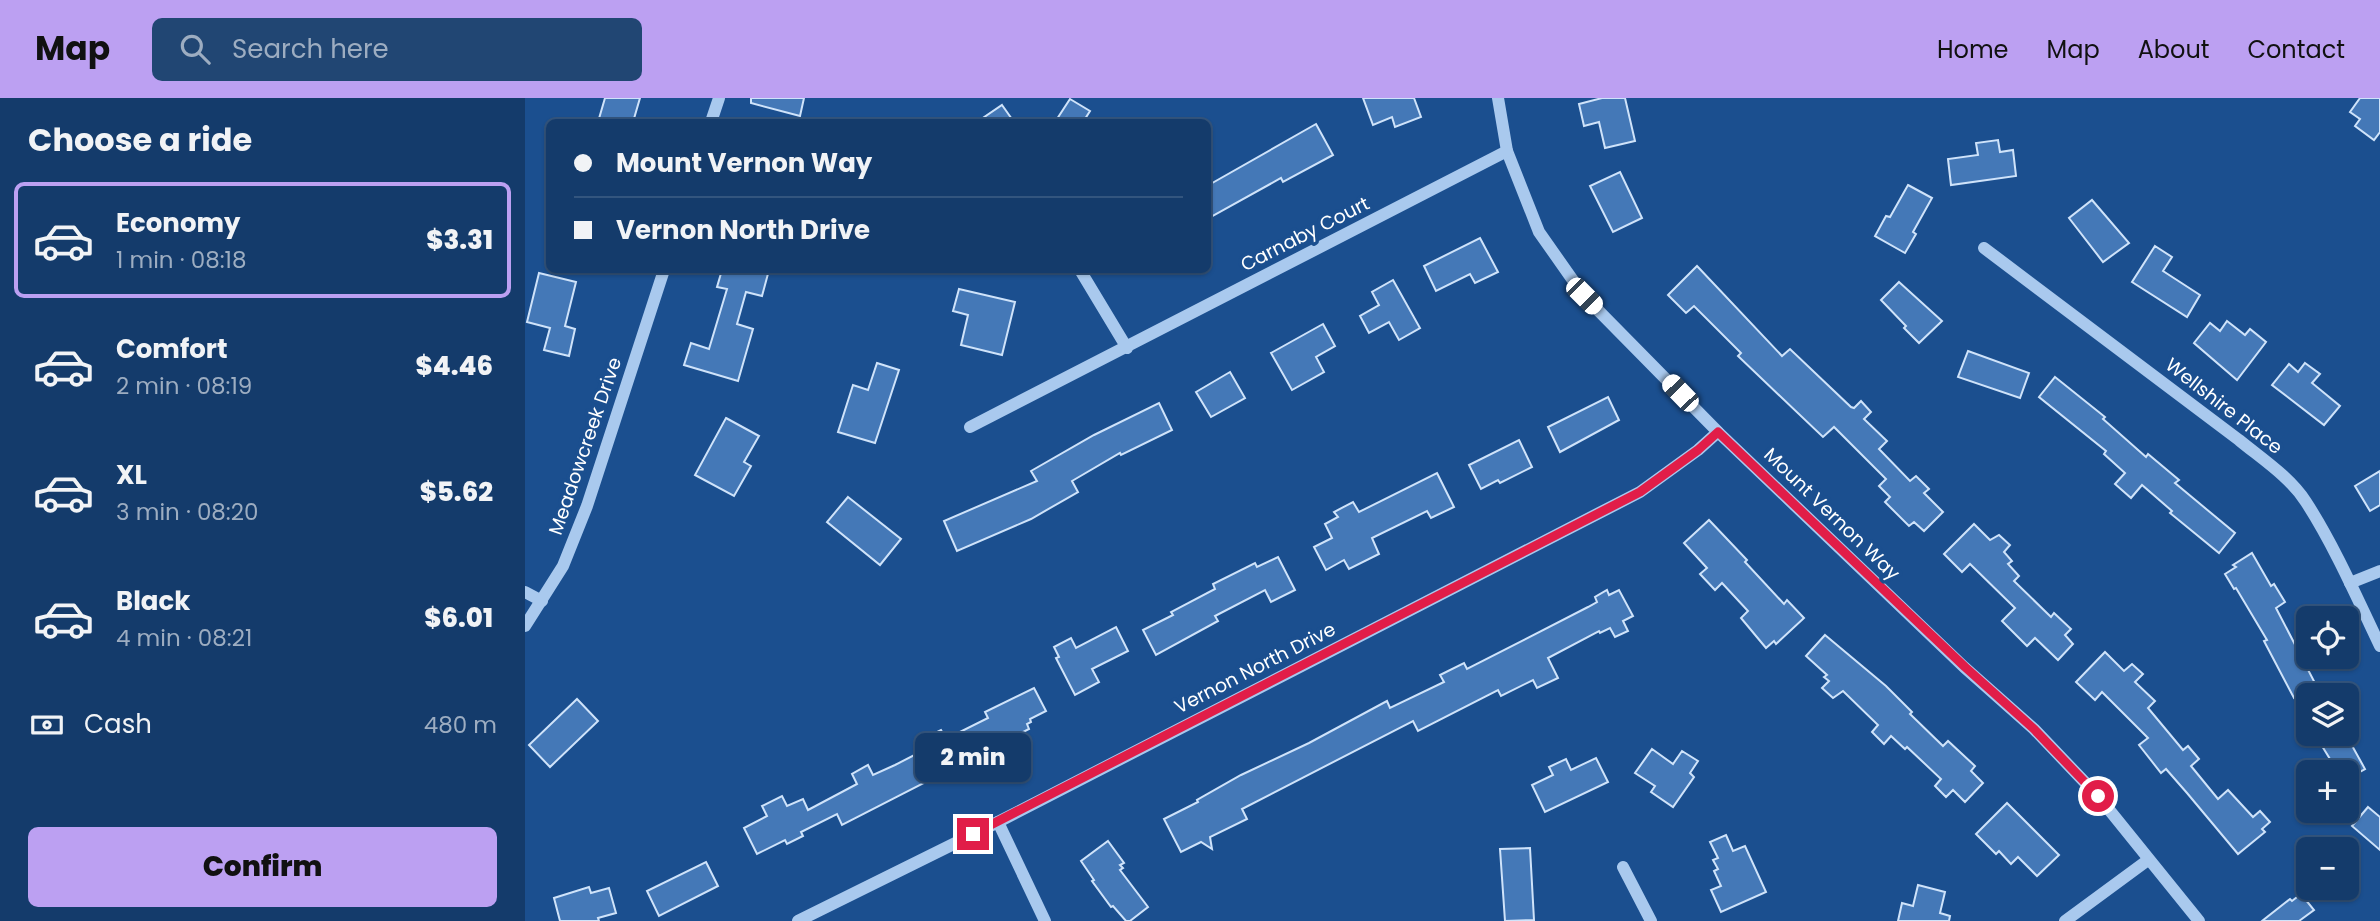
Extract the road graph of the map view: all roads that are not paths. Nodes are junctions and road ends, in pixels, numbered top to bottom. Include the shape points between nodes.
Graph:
1 (719, 98) edge
2 (1498, 98) edge
3 (712, 119) edge
4 (1507, 151) junction
5 (1984, 248) dead end
6 (663, 273) edge
7 (1082, 273) edge
8 (1127, 348) junction
9 (970, 427) dead end
10 (1718, 432) junction
11 (2380, 571) edge
12 (2350, 583) junction
13 (525, 592) edge
14 (542, 601) junction
15 (525, 626) edge
16 (2380, 646) edge
17 (998, 822) junction
18 (2148, 860) junction
19 (1623, 867) dead end
20 (798, 921) edge
21 (1045, 921) edge
22 (1651, 921) edge
23 (2065, 921) edge
24 (2199, 921) edge

1 - 3 street
2 - 4 street, Mount Vernon Way
4 - 8 street, Carnaby Court
4 - 10 street, Mount Vernon Way via 1539,232 1584,296
5 - 12 street, Wellshire Place via 2280,474 2305,500
6 - 14 street, Meadowcreek Drive via 587,506 563,566
7 - 8 street
8 - 9 street, Carnaby Court
10 - 17 street, Vernon North Drive via 1640,492
10 - 18 street, Mount Vernon Way via 2034,729 2098,796
11 - 12 street
12 - 16 street, Wellshire Place
13 - 14 street
14 - 15 street, Meadowcreek Drive
17 - 20 street, Vernon North Drive
17 - 21 street
18 - 23 street
18 - 24 street, Mount Vernon Way
19 - 22 street

